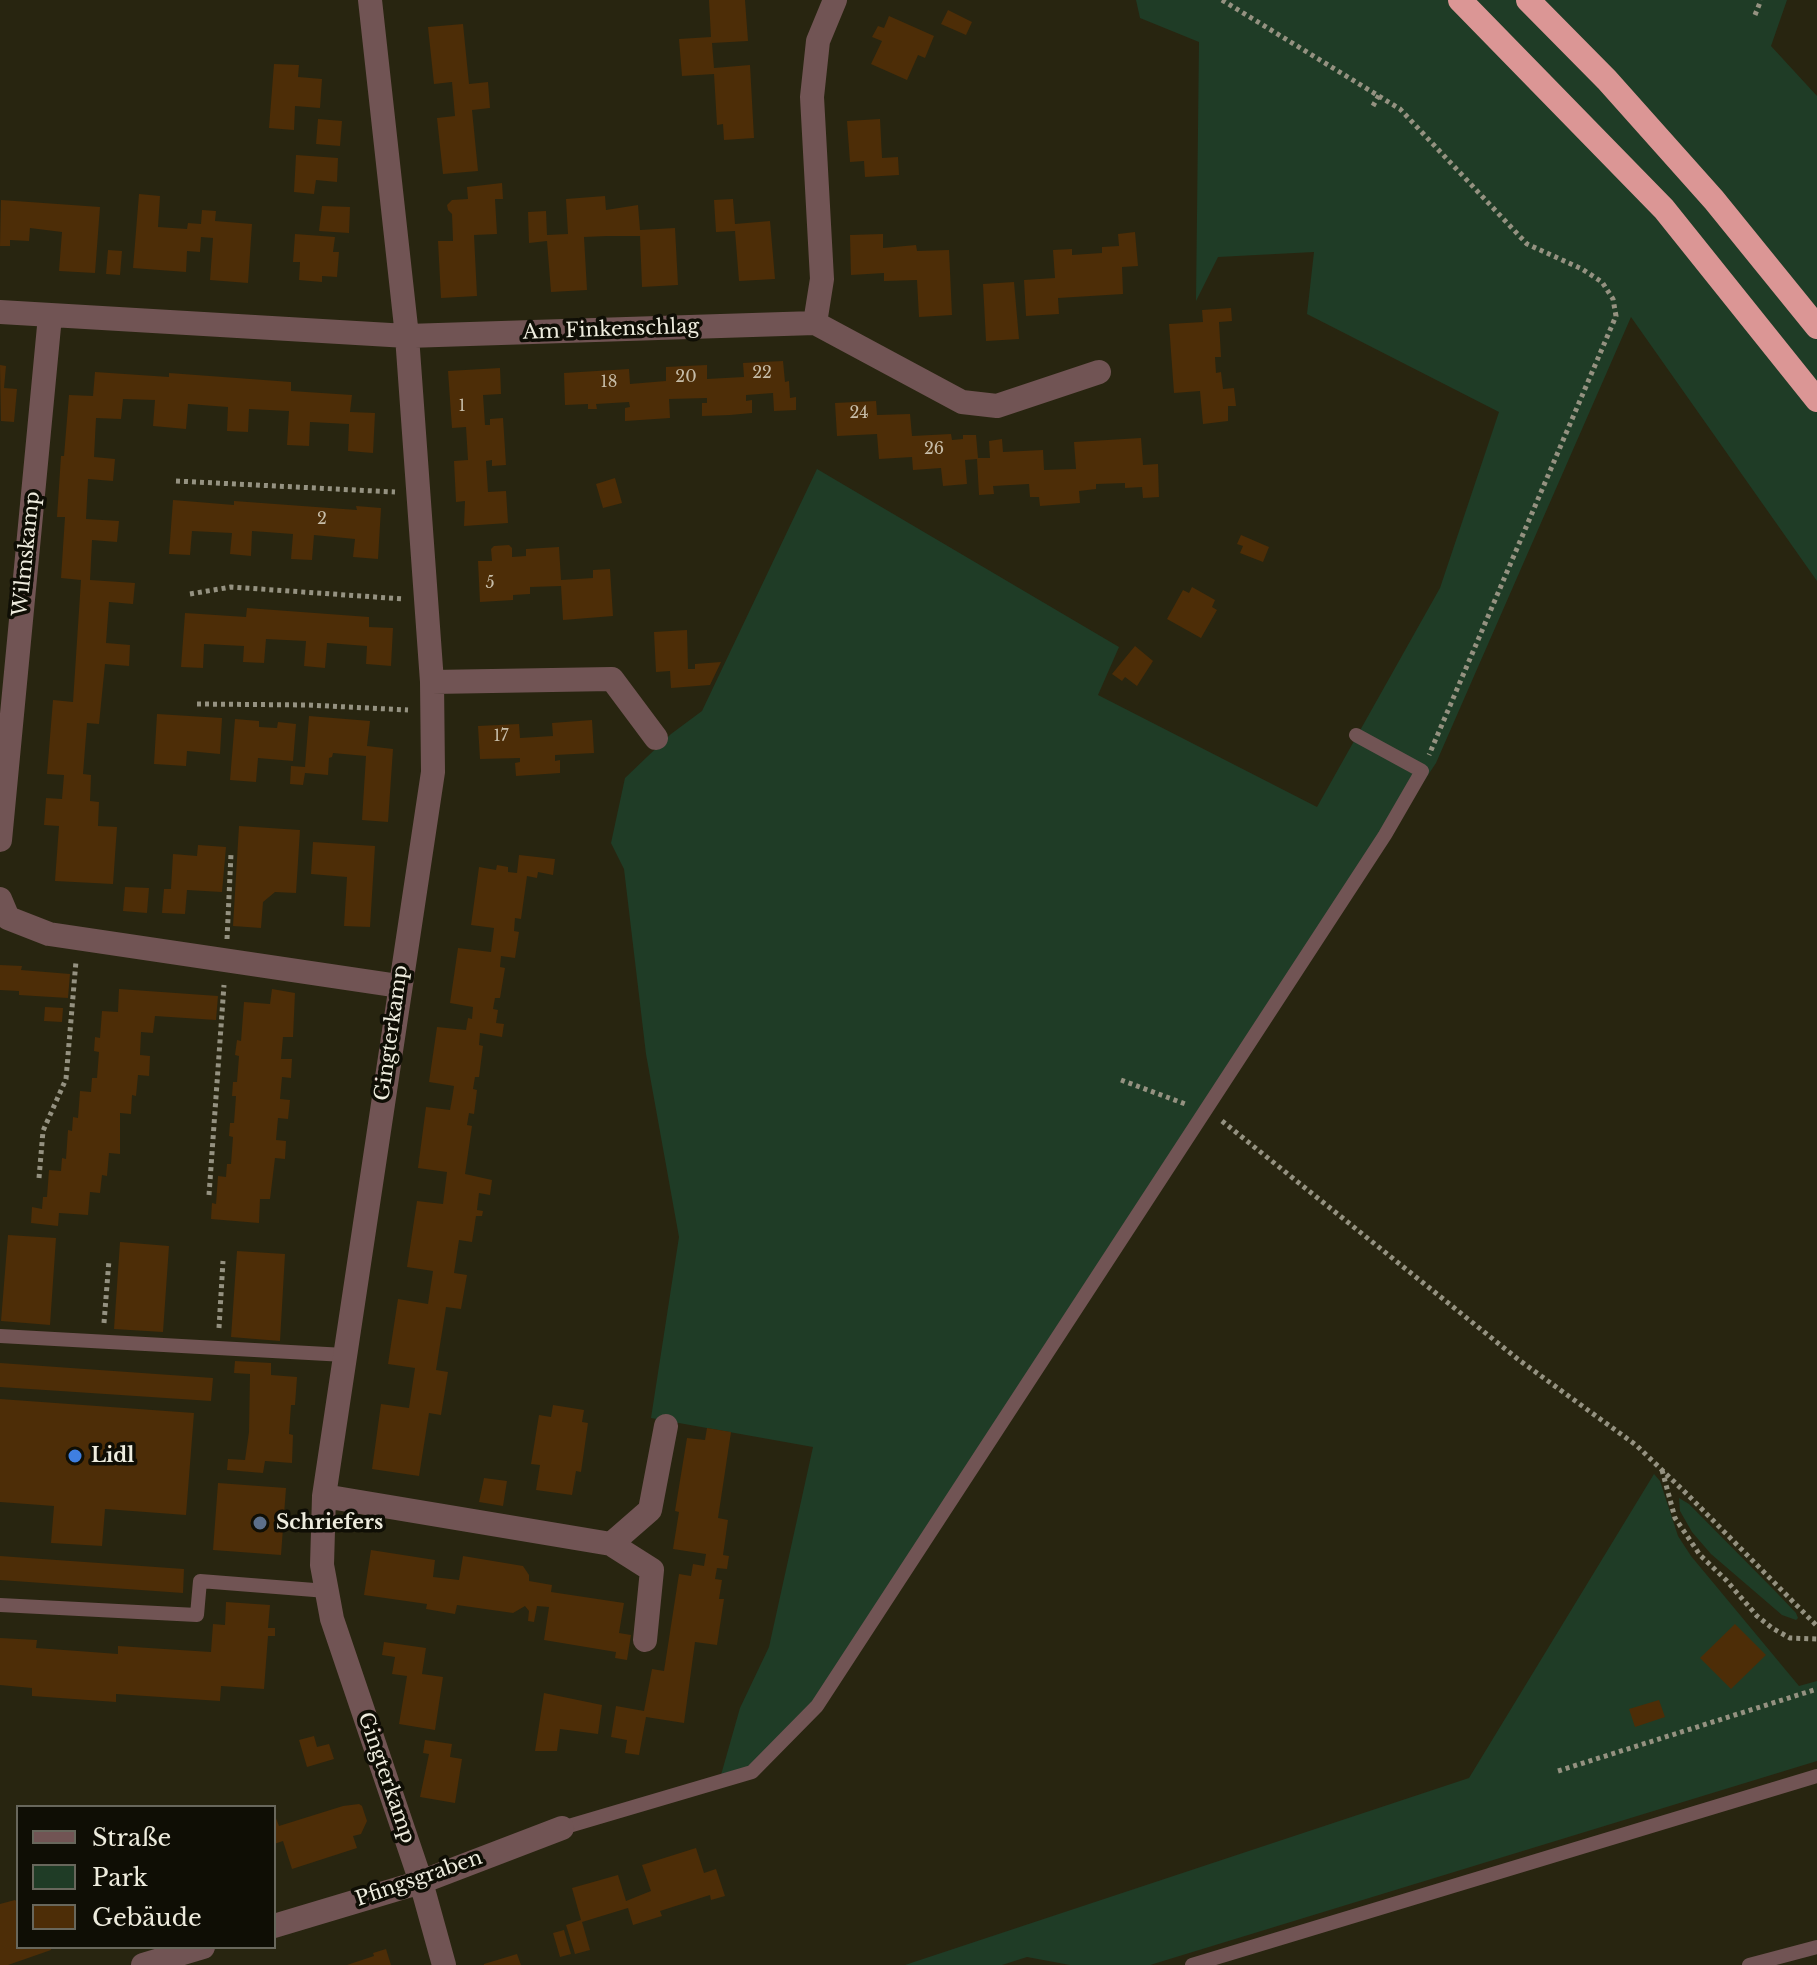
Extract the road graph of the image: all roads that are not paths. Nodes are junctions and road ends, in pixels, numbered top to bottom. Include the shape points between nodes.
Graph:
1 (370, 0) edge
2 (817, 0) edge
3 (835, 0) edge
4 (1460, 0) edge
5 (1528, 0) edge
6 (818, 41) junction
7 (0, 312) edge
8 (50, 316) junction
9 (815, 323) junction
10 (1817, 327) edge
11 (407, 336) junction
12 (1099, 372) dead end
13 (1817, 400) edge
14 (432, 682) junction
15 (1356, 735) dead end
16 (656, 738) dead end
17 (1, 811) edge
18 (0, 840) edge
19 (0, 899) edge
20 (399, 986) junction
21 (0, 1336) edge
22 (345, 1355) junction
23 (666, 1426) dead end
24 (324, 1496) junction
25 (611, 1544) junction
26 (327, 1591) junction
27 (0, 1605) edge
28 (645, 1640) dead end
29 (1817, 1776) edge
30 (562, 1828) joint
31 (421, 1882) junction
32 (276, 1925) edge
33 (1817, 1947) edge
34 (196, 1949) edge
35 (143, 1965) edge
36 (444, 1965) edge
37 (1192, 1965) edge
38 (1749, 1965) edge

1 - 11 street
2 - 6 street
3 - 6 street
4 - 13 highway via 1664,209
5 - 10 highway via 1714,200
6 - 9 street via 812,97 822,279
7 - 8 street, Am Finkenschlag
8 - 11 street, Am Finkenschlag
8 - 17 street, Wilmskamp
9 - 11 street, Am Finkenschlag
9 - 12 street via 962,402 997,406
11 - 14 street, Gingterkamp
14 - 16 street via 612,679
14 - 20 street, Gingterkamp via 433,772
15 - 30 lane via 1422,771 817,1706 752,1772
17 - 18 street, Wilmskamp
19 - 20 street via 8,918 49,934
20 - 22 street, Gingterkamp
21 - 22 lane
22 - 24 street, Gingterkamp
23 - 25 street via 650,1510
24 - 25 street
24 - 26 street, Gingterkamp via 322,1565
25 - 28 street via 652,1570
26 - 27 lane via 200,1581 197,1615
26 - 31 street, Gingterkamp
29 - 37 lane
30 - 31 street, Pfingsgraben
31 - 32 street, Pfingsgraben
31 - 36 street, Gingterkamp
33 - 38 lane
34 - 35 street

